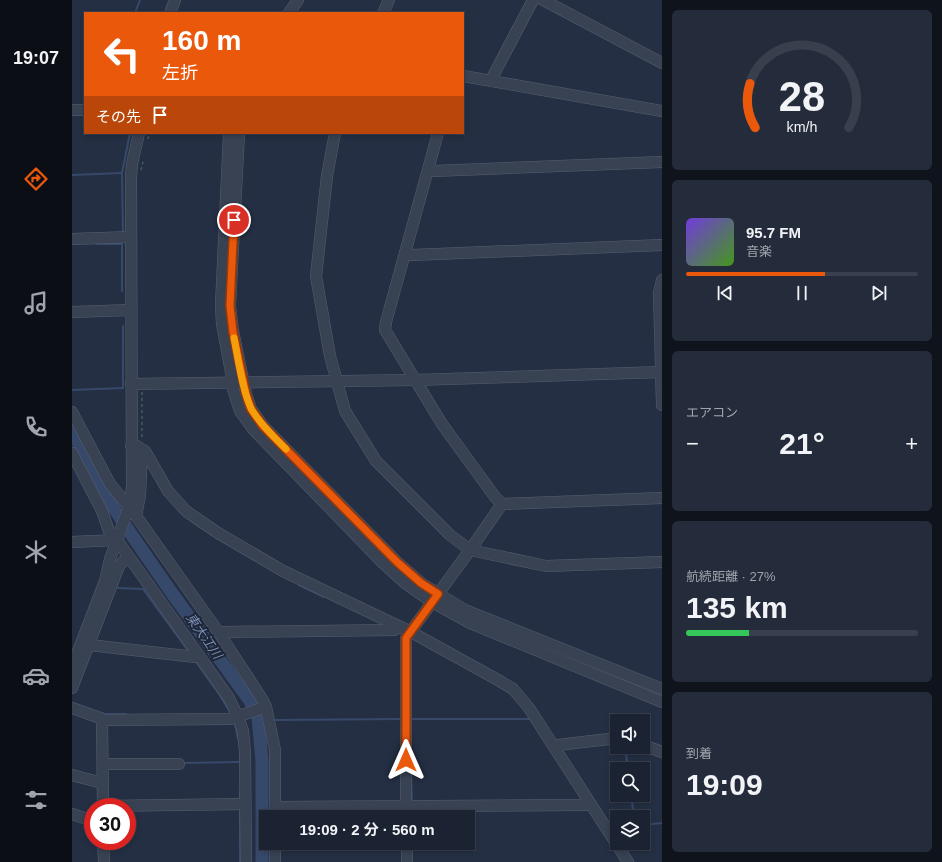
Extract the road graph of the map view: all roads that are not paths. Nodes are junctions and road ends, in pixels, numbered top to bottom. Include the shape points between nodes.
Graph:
1 (175, 0) edge
2 (298, 0) edge
3 (389, 0) edge
4 (533, 0) edge
5 (543, 0) edge
6 (174, 12) edge
7 (290, 12) edge
8 (383, 12) edge
9 (662, 62) edge
10 (464, 76) edge
11 (492, 81) junction
12 (72, 110) edge
13 (84, 110) edge
14 (662, 111) edge
15 (229, 134) edge
16 (239, 134) edge
17 (335, 134) edge
18 (438, 134) edge
19 (143, 136) edge
20 (662, 162) edge
21 (428, 170) junction
22 (131, 237) junction
23 (72, 239) edge
24 (662, 245) edge
25 (405, 254) junction
26 (662, 280) edge
27 (131, 310) junction
28 (72, 312) edge
29 (661, 372) edge
30 (415, 380) junction
31 (336, 382) junction
32 (237, 383) junction
33 (136, 384) junction
34 (662, 405) edge
35 (72, 412) edge
36 (132, 446) junction
37 (142, 450) junction
38 (72, 453) edge
39 (662, 498) edge
40 (502, 504) junction
41 (129, 505) junction
42 (118, 537) junction
43 (72, 542) edge
44 (470, 550) junction
45 (128, 556) junction
46 (662, 562) edge
47 (435, 598) junction
48 (398, 627) junction
49 (411, 632) junction
50 (218, 633) junction
51 (89, 645) junction
52 (199, 656) junction
53 (73, 661) edge
54 (72, 688) edge
55 (662, 689) edge
56 (662, 702) edge
57 (72, 708) edge
58 (265, 708) junction
59 (241, 716) junction
60 (102, 720) junction
61 (610, 739) edge
62 (555, 748) junction
63 (650, 748) edge
64 (662, 752) edge
65 (103, 764) junction
66 (180, 764) dead end
67 (72, 774) edge
68 (102, 783) junction
69 (103, 798) edge
70 (245, 804) junction
71 (590, 804) junction
72 (136, 806) edge
73 (275, 810) edge
74 (406, 810) edge
75 (457, 810) edge
76 (72, 814) edge
77 (84, 818) edge
78 (104, 850) edge
79 (275, 850) edge
80 (407, 850) edge
81 (104, 862) edge
82 (246, 862) edge
83 (275, 862) edge
84 (407, 862) edge
85 (628, 862) edge

1 - 6 street
2 - 7 street
3 - 8 street
4 - 11 street
5 - 9 street
10 - 11 street
11 - 14 street
12 - 13 street
15 - 32 street via 220,305 222,324
16 - 32 street via 230,306
17 - 31 street via 327,176 316,276
18 - 21 street
19 - 22 street via 132,164
20 - 21 street
21 - 25 street
22 - 23 street
22 - 27 street
24 - 25 street
25 - 30 street via 385,330
26 - 29 street via 659,293
27 - 28 street
27 - 33 street
29 - 30 street
29 - 34 street
30 - 31 street
30 - 40 street via 442,424
31 - 32 street
31 - 44 street via 345,411 376,461 450,534
32 - 33 street
32 - 47 street via 240,411 253,429 382,562 405,583
33 - 36 street
35 - 41 street via 110,484
36 - 37 street
36 - 41 street via 132,487
37 - 48 street via 168,491 186,511 283,571
37 - 50 street via 140,495 136,516
38 - 42 street via 102,511 109,531
39 - 40 street
40 - 44 street
41 - 42 street
42 - 43 street
42 - 45 street
42 - 53 street via 105,581
44 - 46 street via 546,566
44 - 47 street
45 - 51 street via 120,566
45 - 52 street
47 - 49 street
47 - 55 street
47 - 56 street via 470,624
48 - 49 street
48 - 50 street via 394,630
49 - 62 street via 513,689 529,708
49 - 74 street via 406,638
50 - 58 street via 262,699
51 - 52 street
51 - 54 street
52 - 59 street
57 - 60 street
58 - 59 street
58 - 73 street via 275,750
59 - 60 street via 230,719
59 - 70 street via 245,752
60 - 65 street
61 - 62 street via 558,745
62 - 71 street
63 - 64 street
65 - 66 street
65 - 68 street
67 - 68 street
68 - 69 street
70 - 72 street
70 - 82 street
71 - 75 street
71 - 85 street
76 - 77 street
78 - 81 street
79 - 83 street
80 - 84 street

